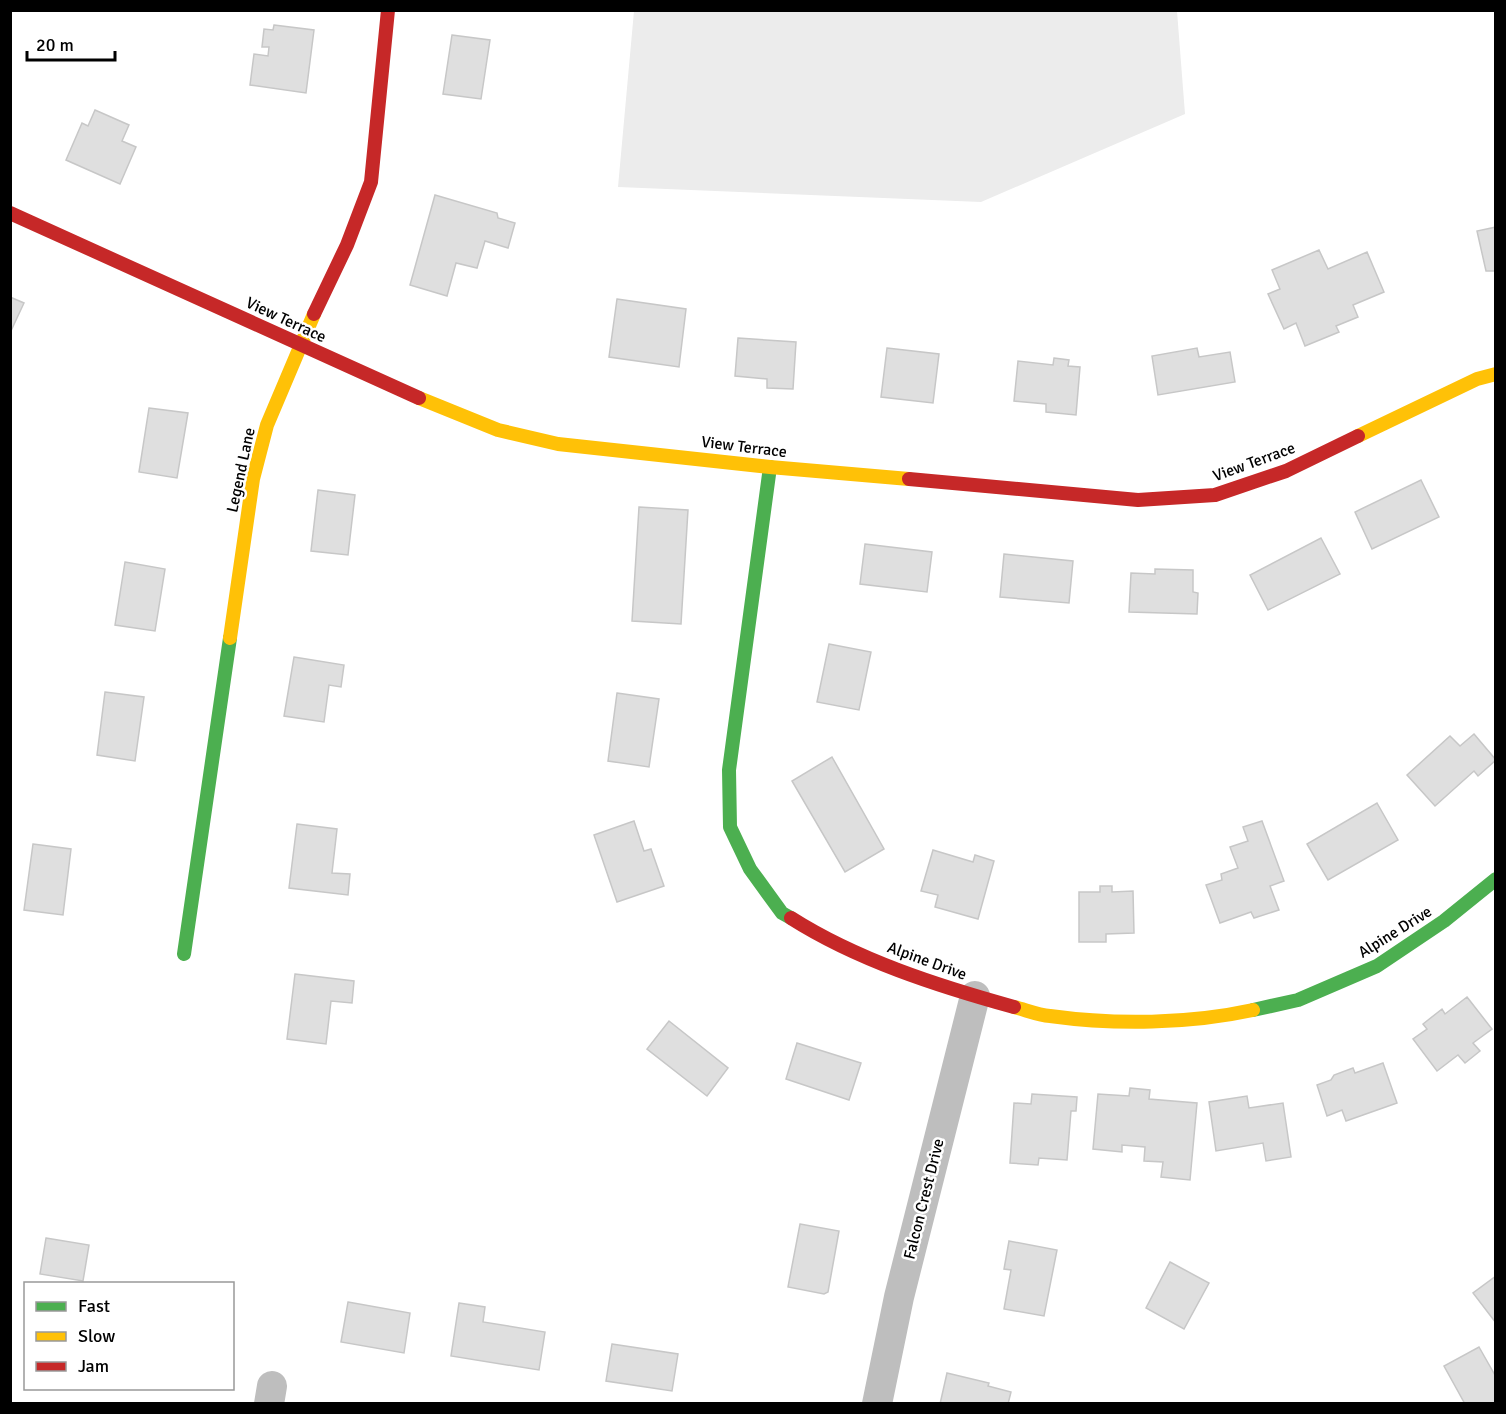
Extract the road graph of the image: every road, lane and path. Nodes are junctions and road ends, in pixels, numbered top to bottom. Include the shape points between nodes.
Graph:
1 (388, 10) edge
2 (10, 213) edge
3 (300, 344) junction
4 (1496, 374) edge
5 (770, 467) junction
6 (1496, 879) edge
7 (184, 954) dead end
8 (975, 996) junction
9 (877, 1404) edge

1 - 3 street, Legend Lane via 371,182
2 - 3 street, View Terrace
3 - 5 street, View Terrace via 498,430 558,444
3 - 7 street, Legend Lane via 267,425 253,478
4 - 5 street, View Terrace via 1477,379 1286,471 1215,495 1138,500
5 - 8 street, Alpine Drive via 730,760 730,827 750,869 783,913 851,952
6 - 8 street, Alpine Drive via 1444,921 1377,966 1298,1000 1225,1016 1126,1022 1048,1016
8 - 9 street, Falcon Crest Drive via 899,1297

